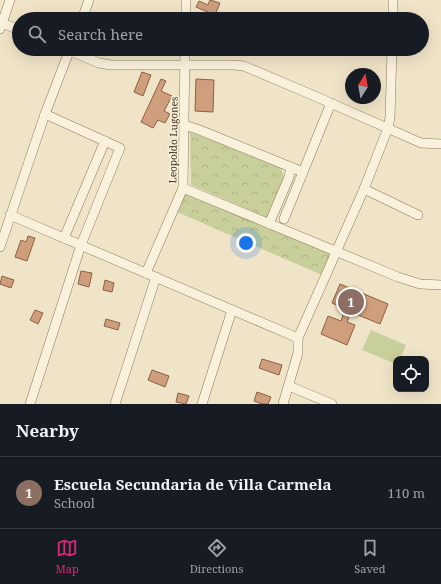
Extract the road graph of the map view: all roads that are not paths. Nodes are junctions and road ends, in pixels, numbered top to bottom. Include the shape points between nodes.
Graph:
1 (10, 0) edge
2 (89, 0) edge
3 (186, 0) edge
4 (392, 0) edge
5 (85, 12) edge
6 (186, 12) edge
7 (392, 12) edge
8 (1, 25) edge
9 (12, 28) edge
10 (66, 56) edge
11 (84, 56) edge
12 (185, 56) edge
13 (392, 56) edge
14 (185, 65) junction
15 (331, 103) junction
16 (45, 114) junction
17 (184, 125) junction
18 (388, 128) junction
19 (105, 141) junction
20 (441, 144) edge
21 (291, 167) junction
22 (303, 172) junction
23 (183, 188) junction
24 (364, 189) junction
25 (10, 215) junction
26 (418, 215) dead end
27 (284, 219) dead end
28 (269, 224) junction
29 (64, 238) junction
30 (81, 245) junction
31 (0, 247) edge
32 (336, 252) junction
33 (146, 273) junction
34 (156, 277) junction
35 (441, 285) edge
36 (232, 310) junction
37 (298, 338) junction
38 (289, 386) junction
39 (30, 404) edge
40 (115, 404) edge
41 (202, 404) edge
42 (283, 404) edge
43 (332, 404) edge

1 - 8 street
2 - 5 street
3 - 6 street
4 - 7 street
8 - 9 street
10 - 16 street
11 - 14 street via 111,65
12 - 14 street, Leopoldo Lugones
13 - 18 street
14 - 15 street via 244,66
14 - 17 street, Leopoldo Lugones
15 - 18 street
15 - 22 street
16 - 19 street
16 - 25 street
17 - 21 street
17 - 23 street, Leopoldo Lugones
18 - 20 street via 421,143
18 - 24 street
19 - 29 street
19 - 30 street via 120,148
21 - 22 street
21 - 28 street
22 - 27 street
23 - 28 street
23 - 33 street, Leopoldo Lugones
24 - 26 street
24 - 32 street
25 - 29 street
25 - 31 street
28 - 32 street
29 - 30 street
30 - 33 street
30 - 39 street
32 - 35 street via 408,281
32 - 37 street
33 - 34 street
34 - 36 street
34 - 40 street
36 - 37 street
36 - 41 street
37 - 38 street via 298,353
38 - 42 street
38 - 43 street

